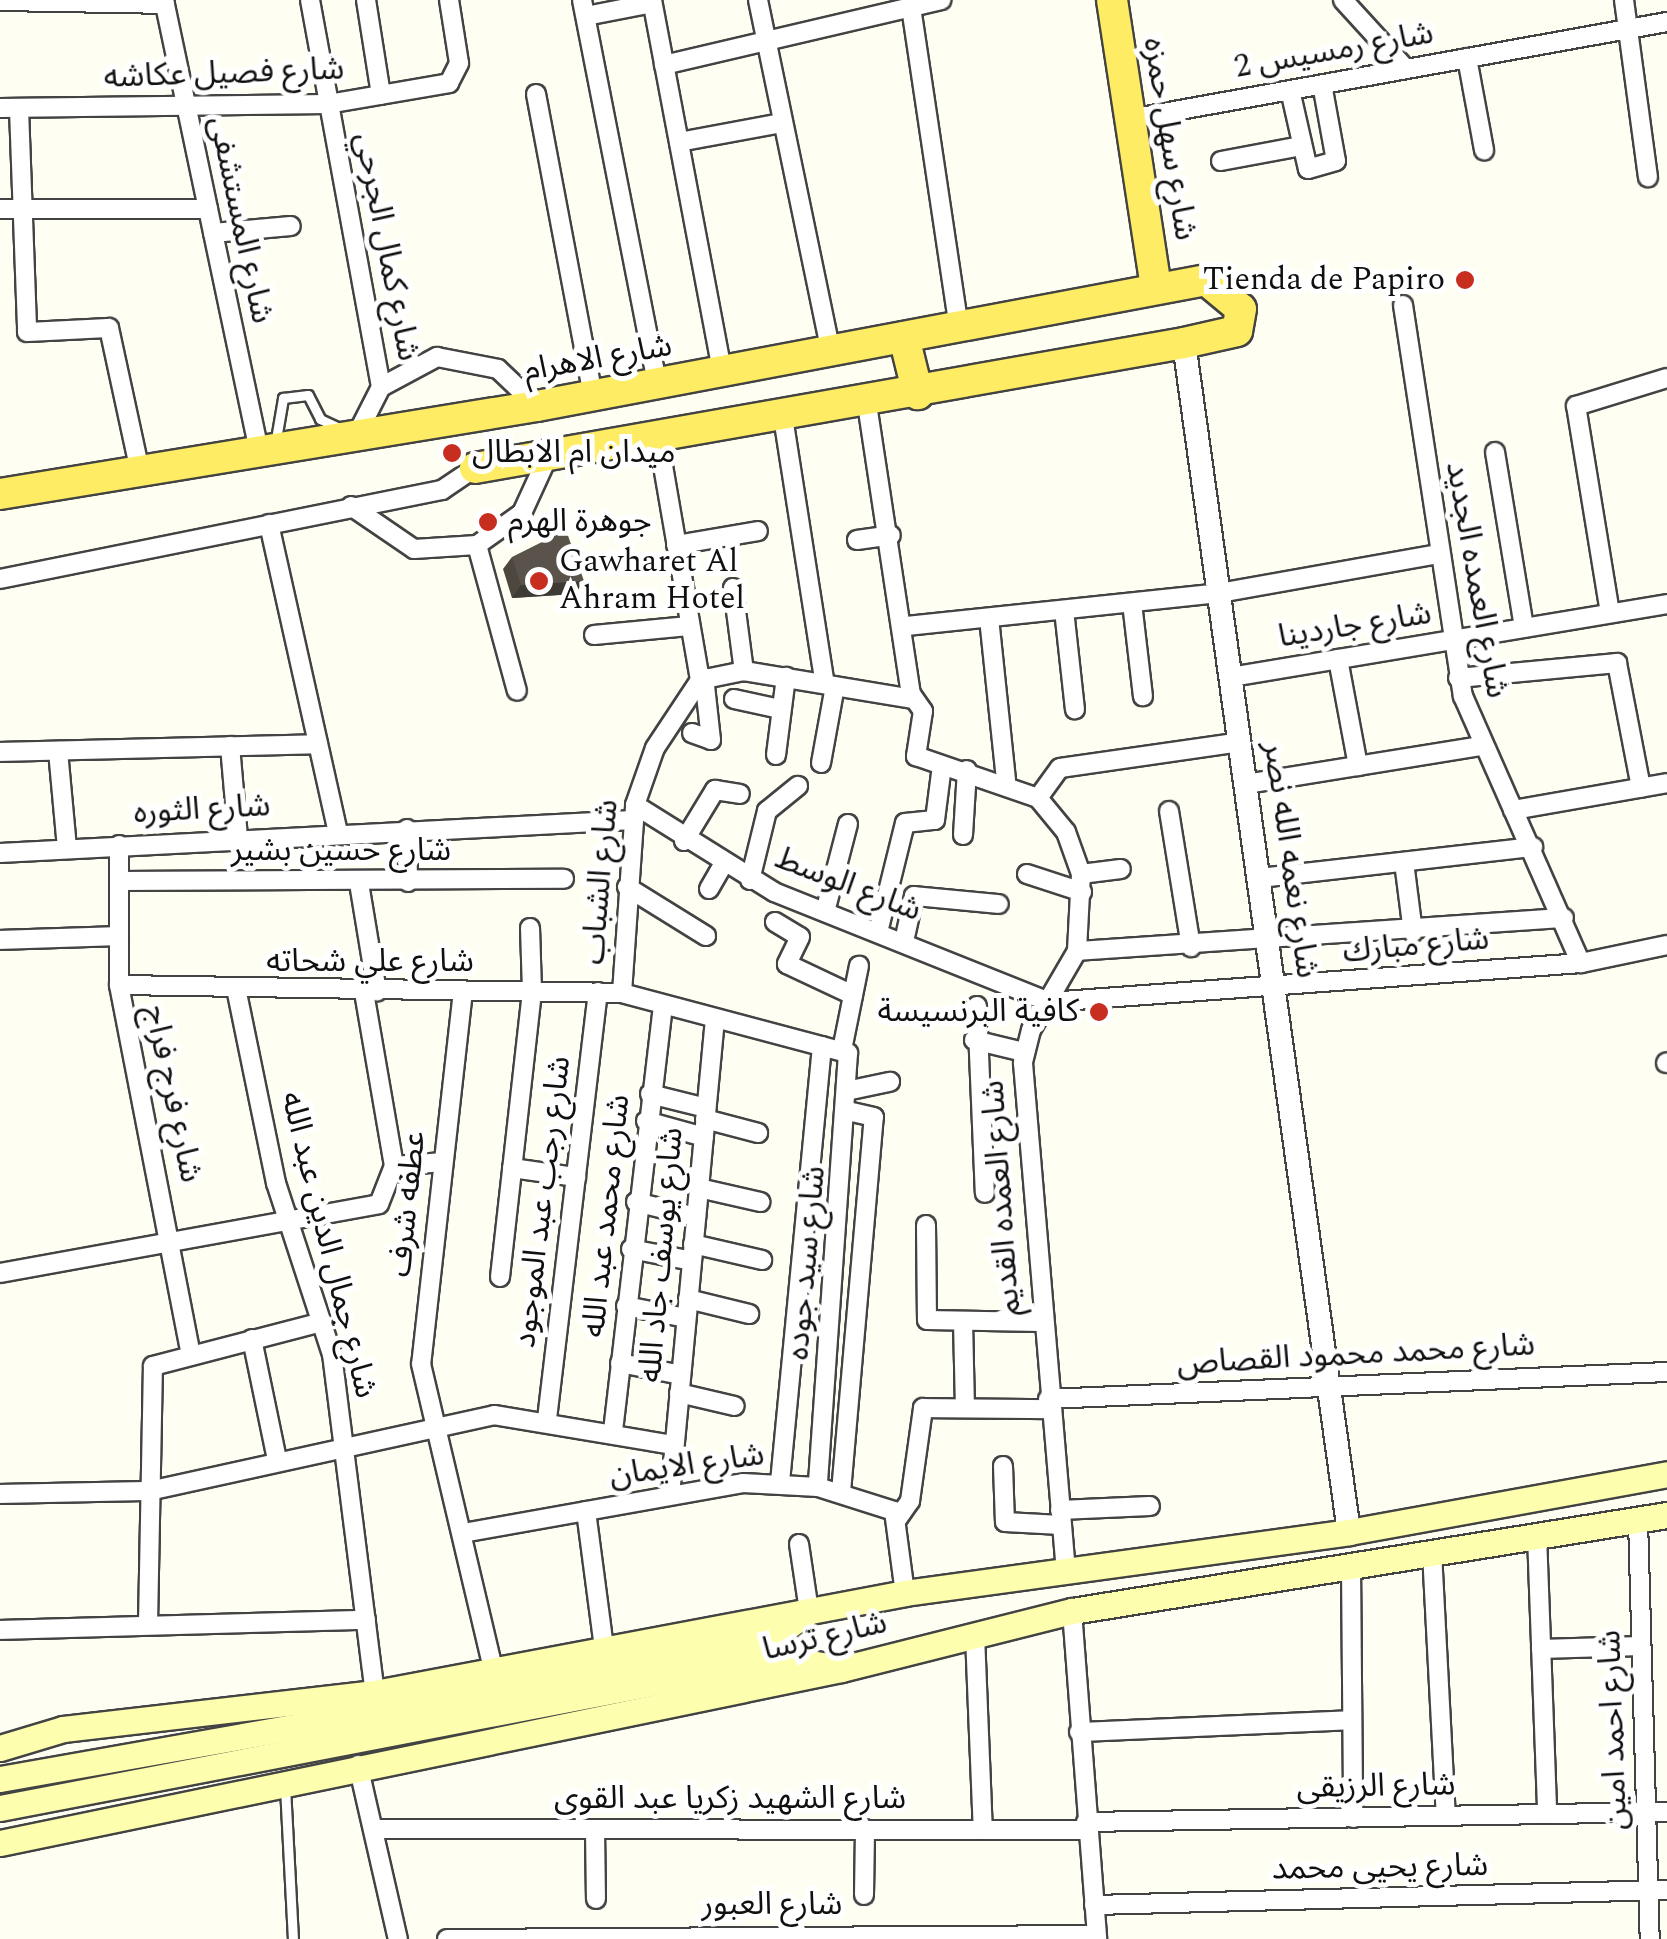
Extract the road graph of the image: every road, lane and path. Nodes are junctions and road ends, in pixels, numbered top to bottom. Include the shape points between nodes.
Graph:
1 (310, 0) edge
2 (366, 0) edge
3 (448, 0) edge
4 (758, 0) edge
5 (942, 0) edge
6 (1112, 0) edge
7 (1343, 0) edge
8 (1624, 0) edge
9 (0, 1) edge
10 (652, 1) edge
11 (164, 2) edge
12 (911, 7) junction
13 (584, 8) edge
14 (1667, 22) edge
15 (1628, 28) junction
16 (766, 44) junction
17 (1467, 58) junction
18 (664, 65) junction
19 (1406, 68) junction
20 (1322, 84) junction
21 (1290, 90) junction
22 (536, 94) dead end
23 (381, 96) junction
24 (328, 104) junction
25 (9, 108) edge
26 (186, 110) junction
27 (1130, 118) junction
28 (782, 124) junction
29 (679, 142) junction
30 (1301, 146) junction
31 (1484, 150) dead end
32 (1221, 161) dead end
33 (1648, 177) dead end
34 (0, 209) edge
35 (23, 209) junction
36 (208, 209) junction
37 (290, 226) dead end
38 (213, 233) junction
39 (1156, 288) junction
40 (1403, 305) dead end
41 (959, 327) junction
42 (904, 337) junction
43 (1184, 343) junction
44 (831, 351) junction
45 (722, 372) junction
46 (1667, 378) edge
47 (657, 384) junction
48 (382, 387) junction
49 (918, 394) junction
50 (594, 396) junction
51 (868, 404) junction
52 (536, 406) junction
53 (783, 417) junction
54 (351, 437) junction
55 (658, 437) junction
56 (266, 451) junction
57 (1495, 452) dead end
58 (549, 454) junction
59 (475, 468) joint
60 (140, 471) junction
61 (0, 494) edge
62 (351, 506) junction
63 (269, 524) junction
64 (758, 531) dead end
65 (891, 535) junction
66 (857, 540) dead end
67 (477, 545) junction
68 (676, 545) junction
69 (1438, 554) junction
70 (0, 580) edge
71 (734, 588) dead end
72 (1219, 593) junction
73 (1132, 603) junction
74 (1667, 604) edge
75 (1064, 610) junction
76 (1610, 613) junction
77 (989, 618) junction
78 (690, 626) junction
79 (906, 626) junction
80 (1524, 628) junction
81 (594, 635) dead end
82 (1452, 640) junction
83 (1338, 659) junction
84 (744, 671) junction
85 (786, 677) junction
86 (1231, 677) junction
87 (702, 678) junction
88 (1458, 678) junction
89 (830, 685) junction
90 (516, 690) dead end
91 (1143, 696) dead end
92 (734, 699) dead end
93 (914, 699) junction
94 (780, 709) junction
95 (1075, 709) dead end
96 (692, 733) dead end
97 (1240, 742) junction
98 (318, 744) junction
99 (230, 746) junction
100 (1480, 746) junction
101 (58, 751) junction
102 (0, 752) edge
103 (776, 755) dead end
104 (821, 763) dead end
105 (942, 764) junction
106 (1358, 766) junction
107 (967, 770) junction
108 (1006, 780) junction
109 (1667, 783) edge
110 (1246, 784) junction
111 (798, 786) dead end
112 (1641, 788) junction
113 (740, 794) dead end
114 (1038, 798) junction
115 (1513, 810) junction
116 (1170, 811) dead end
117 (634, 813) junction
118 (848, 824) dead end
119 (407, 829) junction
120 (338, 832) junction
121 (962, 835) dead end
122 (238, 838) junction
123 (684, 841) junction
124 (118, 845) junction
125 (1533, 846) junction
126 (66, 848) junction
127 (0, 852) edge
128 (1404, 862) junction
129 (723, 866) junction
130 (1120, 869) dead end
131 (1026, 874) dead end
132 (1260, 878) junction
133 (564, 879) dead end
134 (750, 880) junction
135 (119, 881) junction
136 (408, 882) junction
137 (359, 883) junction
138 (1082, 883) junction
139 (627, 886) junction
140 (710, 889) dead end
141 (999, 904) dead end
142 (825, 912) junction
143 (1564, 918) junction
144 (775, 922) dead end
145 (530, 928) dead end
146 (879, 928) junction
147 (1413, 932) junction
148 (119, 936) junction
149 (706, 936) dead end
150 (905, 937) junction
151 (0, 940) edge
152 (1269, 944) junction
153 (1667, 945) edge
154 (1191, 947) junction
155 (1077, 951) junction
156 (1580, 962) junction
157 (858, 966) dead end
158 (119, 985) junction
159 (1275, 988) junction
160 (463, 991) junction
161 (532, 991) junction
162 (370, 992) junction
163 (598, 992) junction
164 (238, 993) junction
165 (622, 993) junction
166 (853, 996) junction
167 (1050, 1002) junction
168 (977, 1006) dead end
169 (663, 1008) junction
170 (715, 1020) junction
171 (974, 1040) junction
172 (822, 1046) junction
173 (842, 1050) junction
174 (1024, 1052) junction
175 (890, 1082) dead end
176 (851, 1090) junction
177 (650, 1094) junction
178 (849, 1111) junction
179 (705, 1121) junction
180 (646, 1122) junction
181 (758, 1134) dead end
182 (443, 1162) junction
183 (394, 1166) junction
184 (512, 1168) junction
185 (576, 1177) junction
186 (698, 1188) junction
187 (986, 1193) dead end
188 (636, 1202) junction
189 (760, 1202) dead end
190 (696, 1217) junction
191 (290, 1224) junction
192 (926, 1224) dead end
193 (173, 1246) junction
194 (631, 1248) junction
195 (692, 1252) junction
196 (762, 1260) dead end
197 (0, 1273) edge
198 (500, 1277) dead end
199 (688, 1299) junction
200 (626, 1306) junction
201 (750, 1314) dead end
202 (686, 1318) junction
203 (963, 1320) junction
204 (322, 1322) junction
205 (1040, 1322) junction
206 (252, 1339) junction
207 (191, 1354) junction
208 (620, 1363) junction
209 (1667, 1372) edge
210 (680, 1384) junction
211 (1331, 1386) junction
212 (1049, 1404) junction
213 (735, 1406) dead end
214 (965, 1408) junction
215 (547, 1419) junction
216 (438, 1421) junction
217 (613, 1431) junction
218 (344, 1445) junction
219 (674, 1445) junction
220 (277, 1460) junction
221 (1003, 1466) dead end
222 (1667, 1474) edge
223 (780, 1482) junction
224 (818, 1487) junction
225 (149, 1490) junction
226 (841, 1492) junction
227 (0, 1494) edge
228 (670, 1495) junction
229 (1150, 1506) dead end
230 (586, 1511) junction
231 (1667, 1515) edge
232 (1060, 1517) junction
233 (898, 1518) junction
234 (1638, 1520) junction
235 (1349, 1532) junction
236 (463, 1533) junction
237 (1538, 1536) junction
238 (799, 1544) dead end
239 (1432, 1552) junction
240 (1351, 1565) junction
241 (1066, 1572) junction
242 (905, 1593) junction
243 (809, 1611) junction
244 (1072, 1612) junction
245 (366, 1620) junction
246 (148, 1624) junction
247 (0, 1630) edge
248 (975, 1635) junction
249 (1641, 1646) junction
250 (604, 1648) junction
251 (1541, 1649) junction
252 (493, 1669) junction
253 (840, 1669) junction
254 (375, 1693) junction
255 (468, 1709) junction
256 (1352, 1720) junction
257 (1079, 1732) junction
258 (0, 1748) edge
259 (358, 1765) junction
260 (0, 1779) edge
261 (285, 1782) junction
262 (0, 1808) edge
263 (1667, 1812) edge
264 (1646, 1813) junction
265 (1547, 1814) junction
266 (1446, 1816) junction
267 (1353, 1818) junction
268 (1086, 1826) junction
269 (373, 1829) junction
270 (595, 1829) junction
271 (864, 1830) junction
272 (983, 1830) junction
273 (0, 1843) edge
274 (1658, 1890) edge
275 (864, 1895) dead end
276 (596, 1898) dead end
277 (1094, 1905) junction
278 (1096, 1937) edge
279 (293, 1939) edge
280 (398, 1939) edge
281 (447, 1939) edge
282 (1650, 1939) edge

1 - 24 street, شارع كمال الجرحي
2 - 23 street
3 - 23 street, شارع فصيل عكاشه via 459,63 449,84
4 - 16 street
5 - 12 street
6 - 27 main road, شارع سهل حمزه
7 - 19 street
8 - 15 street
9 - 11 street
10 - 13 street
10 - 18 street
11 - 26 street, شارع المستشفى
12 - 16 street
12 - 41 street
13 - 47 street
14 - 15 street, شارع رمسيس 2
15 - 17 street, شارع رمسيس 2
15 - 33 street
16 - 18 street
16 - 28 street
17 - 19 street, شارع رمسيس 2
17 - 31 street
18 - 29 street
19 - 20 street, شارع رمسيس 2
20 - 21 street, شارع رمسيس 2
20 - 30 street via 1336,163 1306,168
21 - 27 street, شارع رمسيس 2
21 - 30 street
22 - 50 street
23 - 24 street, شارع فصيل عكاشه
24 - 26 street, شارع فصيل عكاشه
24 - 48 street, شارع كمال الجرحي
25 - 26 street, شارع فصيل عكاشه
25 - 35 street
26 - 36 street, شارع المستشفى
27 - 39 main road, شارع سهل حمزه
28 - 29 street
28 - 44 street
29 - 45 street
30 - 32 street
34 - 35 street
35 - 36 street
35 - 60 street via 27,332 109,328
36 - 38 street, شارع المستشفى
37 - 38 street
38 - 56 street, شارع المستشفى
39 - 41 main road, شارع الاهرام
39 - 43 main road, شارع الاهرام via 1206,280 1238,301 1237,332
40 - 69 street, شارع العمده الجديد
41 - 42 main road, شارع الاهرام
42 - 44 main road, شارع الاهرام
42 - 49 main road
43 - 49 main road
43 - 72 street, شارع نعمه الله نصر
44 - 45 main road, شارع الاهرام
45 - 47 main road, شارع الاهرام
46 - 76 street via 1576,406
47 - 50 main road, شارع الاهرام
48 - 52 street via 416,362 458,356 498,369
48 - 54 street
49 - 51 main road
50 - 52 main road, شارع الاهرام
51 - 53 main road
51 - 65 street
52 - 54 main road, شارع الاهرام
53 - 55 main road
53 - 89 street
54 - 56 main road, شارع الاهرام
54 - 56 lane via 336,420 320,420 312,397 284,398
55 - 58 main road
55 - 68 street
56 - 60 main road, شارع الاهرام
57 - 80 street
58 - 59 main road
58 - 67 street via 522,513
59 - 62 street via 452,487
60 - 61 main road, شارع الاهرام
62 - 63 street
62 - 67 street via 414,549
63 - 70 street
63 - 98 street
64 - 68 street
65 - 66 street
65 - 79 street
67 - 90 street
68 - 78 street
69 - 72 street
69 - 82 street, شارع العمده الجديد
71 - 84 street
72 - 73 street
72 - 86 street, شارع نعمه الله نصر
73 - 75 street
73 - 91 street
74 - 76 street, شارع جاردينا
75 - 77 street
75 - 95 street
76 - 80 street, شارع جاردينا
77 - 79 street
77 - 108 street
78 - 81 street
78 - 87 street
79 - 93 street
80 - 82 street, شارع جاردينا
82 - 83 street, شارع جاردينا
82 - 88 street, شارع العمده الجديد
83 - 86 street, شارع جاردينا
83 - 106 street
84 - 85 street
84 - 87 street
85 - 89 street
85 - 94 street
86 - 97 street, شارع نعمه الله نصر
87 - 96 street via 711,740
87 - 117 street, شارع الشباب via 660,738
88 - 100 street, شارع العمده الجديد
88 - 112 street via 1620,666
89 - 93 street
89 - 104 street
92 - 94 street
93 - 105 street via 923,711 916,756
94 - 103 street
97 - 110 street, شارع نعمه الله نصر
97 - 114 street via 1060,768
98 - 99 street
98 - 120 street
99 - 101 street
99 - 122 street
100 - 106 street
100 - 115 street, شارع العمده الجديد
101 - 102 street
101 - 126 street
105 - 107 street, شارع العمده القديم
105 - 146 street via 934,820 905,823
106 - 110 street
107 - 108 street, شارع العمده القديم
107 - 121 street
108 - 114 street, شارع العمده القديم
109 - 112 street
110 - 132 street, شارع نعمه الله نصر
111 - 134 street via 767,811
112 - 115 street
113 - 123 street via 715,790
114 - 138 street, شارع العمده القديم via 1066,832
115 - 125 street, شارع العمده الجديد
116 - 154 street
117 - 119 street, شارع الثوره
117 - 123 street, شارع الوسط
117 - 139 street, شارع الشباب
118 - 142 street
119 - 120 street, شارع الثوره
119 - 136 street
120 - 122 street, شارع الثوره
122 - 124 street, شارع الثوره
123 - 129 street, شارع الوسط
124 - 126 street, شارع الثوره
124 - 135 street, شارع فرج فراج
125 - 128 street
125 - 143 street, شارع العمده الجديد
126 - 127 street, شارع الثوره
128 - 132 street
128 - 147 street
129 - 134 street, شارع الوسط
129 - 140 street
130 - 138 street
131 - 138 street
132 - 152 street, شارع نعمه الله نصر
133 - 136 street, شارع حسين بشير
134 - 142 street, شارع الوسط
135 - 137 street, شارع حسين بشير
135 - 148 street, شارع فرج فراج
136 - 137 street, شارع حسين بشير
137 - 162 street
138 - 155 street, شارع العمده القديم
139 - 149 street
139 - 165 street, شارع الشباب
141 - 150 street via 914,896
142 - 146 street, شارع الوسط
143 - 147 street
143 - 156 street, شارع العمده الجديد
144 - 166 street via 800,937 787,964
145 - 161 street
146 - 150 street, شارع الوسط
147 - 152 street
148 - 151 street
148 - 158 street, شارع فرج فراج
150 - 167 street, شارع الوسط
152 - 154 street
152 - 159 street, شارع نعمه الله نصر
153 - 156 street, شارع مبارك
154 - 155 street
155 - 167 street, شارع العمده القديم
156 - 159 street, شارع مبارك
157 - 166 street
158 - 164 street, شارع علي شحاته
158 - 193 street, شارع فرج فراج
159 - 167 street, شارع مبارك
159 - 211 street, شارع نعمه الله نصر
160 - 161 street, شارع علي شحاته
160 - 162 street, شارع علي شحاته
160 - 182 street, عطفه شرف
161 - 163 street, شارع علي شحاته
161 - 184 street
162 - 164 street, شارع علي شحاته
162 - 183 street
163 - 165 street, شارع علي شحاته
163 - 185 street, شارع رجب عبد الموجود
164 - 191 street, شارع جمال الدين عبد الله
165 - 169 street, شارع علي شحاته
166 - 173 street
167 - 174 street, شارع العمده القديم
168 - 171 street
169 - 170 street, شارع علي شحاته
169 - 177 street, شارع محمد عبد الله
170 - 172 street, شارع علي شحاته
170 - 179 street, شارع يوسف جاد الله
171 - 174 street
171 - 187 street
172 - 173 street, شارع علي شحاته
172 - 223 street
173 - 176 street, شارع سيد جوده via 853,1058
174 - 205 street, شارع العمده القديم
175 - 176 street
176 - 178 street, شارع سيد جوده
177 - 179 street
177 - 180 street, شارع محمد عبد الله
178 - 224 street, شارع سيد جوده
178 - 226 street via 874,1117
179 - 180 street
179 - 181 street
179 - 186 street, شارع يوسف جاد الله
180 - 188 street, شارع محمد عبد الله
182 - 183 street
182 - 216 street, عطفه شرف via 421,1364
183 - 191 street via 380,1204
184 - 185 street
184 - 198 street
185 - 215 street, شارع رجب عبد الموجود
186 - 189 street
186 - 190 street, شارع يوسف جاد الله
188 - 190 street
188 - 194 street, شارع محمد عبد الله
190 - 195 street, شارع يوسف جاد الله
191 - 193 street
191 - 204 street, شارع جمال الدين عبد الله
192 - 203 street via 926,1318
193 - 197 street
193 - 207 street, شارع فرج فراج
194 - 195 street
194 - 200 street, شارع محمد عبد الله
195 - 196 street
195 - 199 street, شارع يوسف جاد الله
199 - 201 street
199 - 202 street, شارع يوسف جاد الله
200 - 202 street
200 - 208 street, شارع محمد عبد الله
202 - 210 street, شارع يوسف جاد الله
203 - 205 street
203 - 214 street
204 - 206 street
204 - 218 street, شارع جمال الدين عبد الله
205 - 212 street, شارع العمده القديم
206 - 207 street
206 - 220 street
207 - 225 street via 150,1372
208 - 210 street
208 - 217 street, شارع محمد عبد الله
209 - 211 street, شارع محمد محمود القصاص
210 - 213 street
210 - 219 street, شارع يوسف جاد الله
211 - 212 street, شارع محمد محمود القصاص
211 - 235 street, شارع نعمه الله نصر
212 - 214 street, شارع محمد محمود القصاص
212 - 232 street, شارع العمده القديم
214 - 233 street, شارع محمد محمود القصاص via 922,1409 910,1501
215 - 216 street
215 - 217 street
216 - 218 street
216 - 236 street, عطفه شرف
217 - 219 street
218 - 220 street
218 - 245 street, شارع جمال الدين عبد الله
219 - 228 street, شارع يوسف جاد الله
220 - 225 street
221 - 232 street via 1005,1522
222 - 235 main road, شارع ترسا
223 - 224 street, شارع الايمان
223 - 228 street, شارع الايمان
224 - 226 street, شارع الايمان
225 - 227 street
225 - 246 street
226 - 233 street, شارع الايمان
228 - 230 street, شارع الايمان
229 - 232 street
230 - 236 street, شارع الايمان
230 - 250 street
231 - 234 main road, شارع ترسا
232 - 241 street, شارع العمده القديم
233 - 242 street
234 - 237 main road, شارع ترسا
234 - 249 street, شارع احمد امين
235 - 241 main road, شارع ترسا
236 - 252 street, عطفه شرف
237 - 239 main road, شارع ترسا
237 - 251 street
238 - 243 street
239 - 240 main road, شارع ترسا
239 - 266 street
240 - 244 main road, شارع ترسا
240 - 256 street
241 - 242 main road, شارع ترسا
242 - 243 main road, شارع ترسا
243 - 250 main road, شارع ترسا
243 - 255 main road via 763,1644
244 - 248 main road, شارع ترسا
244 - 257 street
245 - 246 street
245 - 254 street, شارع جمال الدين عبد الله
246 - 247 street
248 - 253 main road, شارع ترسا
248 - 272 street
249 - 251 street
249 - 264 street, شارع احمد امين
250 - 252 main road, شارع ترسا
251 - 265 street
252 - 254 main road, شارع ترسا
253 - 255 main road via 782,1658
253 - 259 main road, شارع ترسا
254 - 258 main road, شارع ترسا via 63,1729
255 - 260 main road
255 - 262 main road
256 - 257 street
256 - 267 street
257 - 268 street
259 - 261 main road, شارع ترسا
259 - 269 street
261 - 273 main road, شارع ترسا
261 - 279 lane
263 - 264 street, شارع الرزيقى
264 - 265 street, شارع الرزيقى
264 - 274 street, شارع احمد امين
265 - 266 street, شارع الرزيقى
266 - 267 street, شارع الرزيقى
267 - 268 street, شارع الرزيقى
268 - 272 street, شارع الشهيد زكريا عبد القوى
268 - 277 street
269 - 270 street, شارع الشهيد زكريا عبد القوى
269 - 280 street
270 - 271 street, شارع الشهيد زكريا عبد القوى
270 - 276 street
271 - 272 street, شارع الشهيد زكريا عبد القوى
271 - 275 street
274 - 277 street, شارع يحيى محمد
274 - 282 street, شارع احمد امين
277 - 278 street
278 - 281 street, شارع العبور

